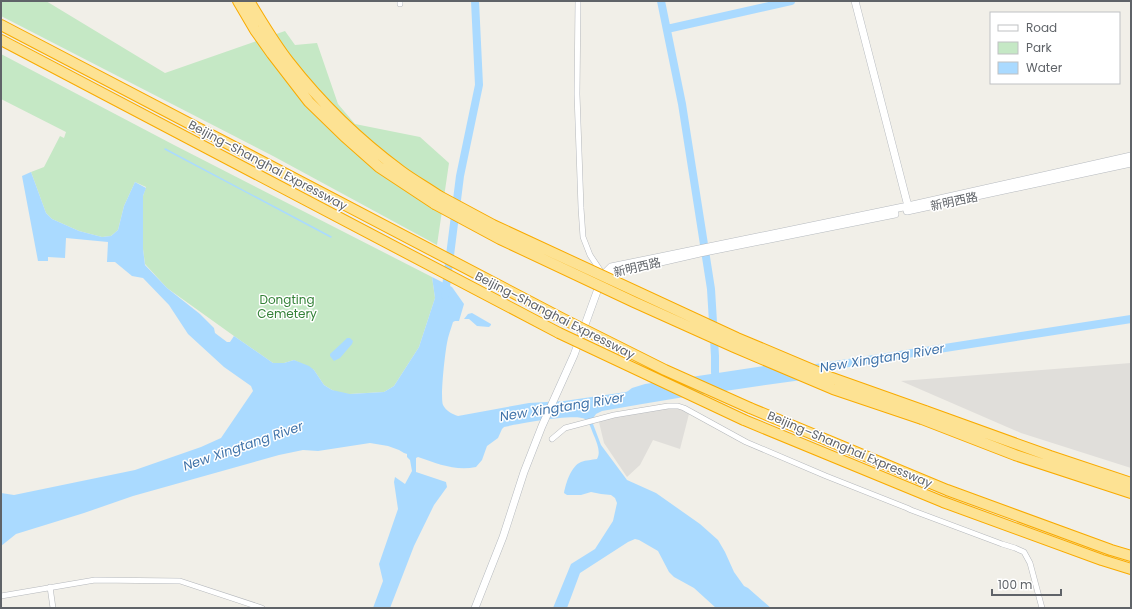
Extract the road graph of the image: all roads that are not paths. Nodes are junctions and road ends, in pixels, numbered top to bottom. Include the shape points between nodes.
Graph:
1 (238, 1) edge
2 (249, 1) edge
3 (578, 1) edge
4 (855, 1) edge
5 (1, 25) edge
6 (1, 40) edge
7 (1131, 156) edge
8 (1131, 163) edge
9 (437, 200) junction
10 (908, 209) junction
11 (603, 275) junction
12 (923, 415) junction
13 (552, 439) dead end
14 (1131, 483) edge
15 (1131, 494) edge
16 (1131, 556) edge
17 (1131, 569) edge
18 (50, 587) junction
19 (1, 596) edge
20 (53, 608) edge
21 (262, 608) edge
22 (476, 608) edge
23 (1042, 608) edge

1 - 9 highway via 255,30 309,102 379,167
2 - 9 highway via 289,62 317,95 374,150
3 - 11 street via 577,94 583,237 590,255
4 - 10 street
5 - 16 highway, Beijing–Shanghai Expressway, bridge via 464,268 665,370 947,490
6 - 17 highway, Beijing–Shanghai Expressway, bridge via 559,333 744,420 943,502
7 - 10 street, 新明西路
8 - 10 street, 新明西路
9 - 12 highway, bridge via 737,338
10 - 11 street, 新明西路
11 - 22 street via 574,355 524,472 503,538
12 - 14 highway
12 - 15 highway via 1015,455
13 - 23 street via 565,428 614,415 668,406 684,408 746,442 826,476 1024,552 1030,563
18 - 19 street
18 - 20 street
18 - 21 street via 95,580 180,581

